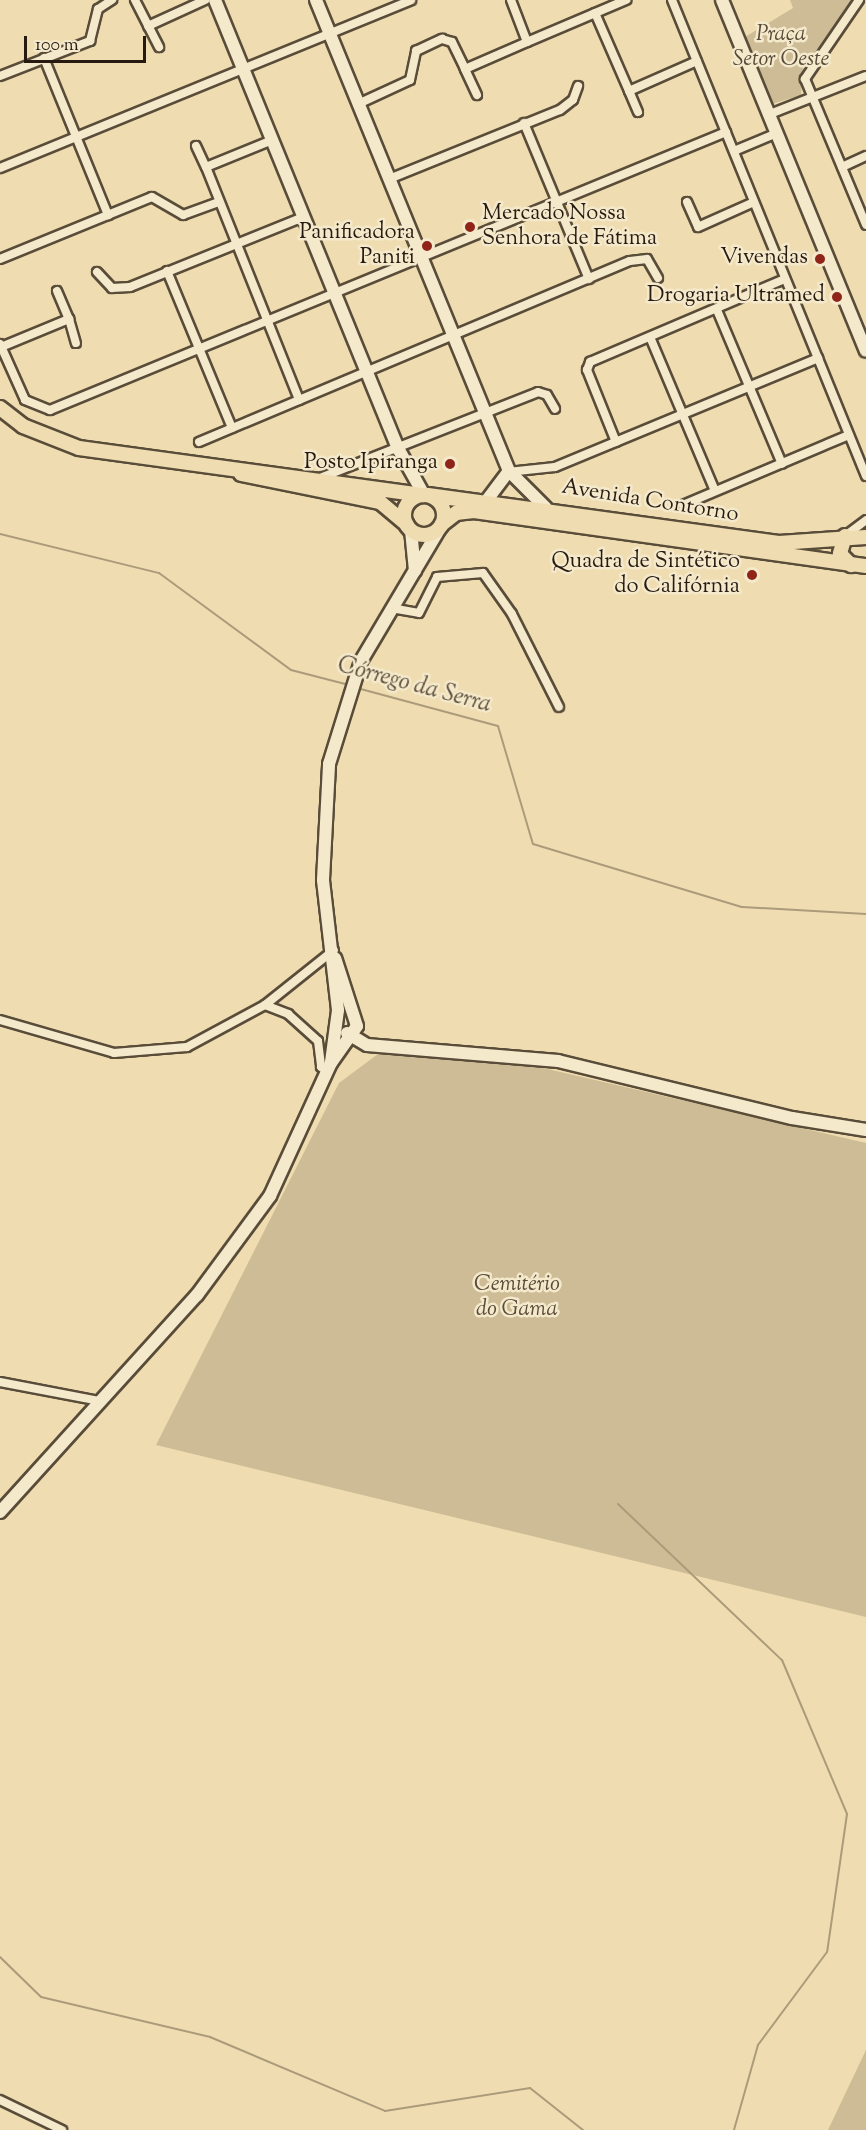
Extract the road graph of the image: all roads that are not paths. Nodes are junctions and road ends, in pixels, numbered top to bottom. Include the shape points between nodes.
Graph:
1 (112, 0) edge
2 (135, 0) edge
3 (205, 0) edge
4 (215, 0) edge
5 (315, 0) edge
6 (411, 0) edge
7 (511, 0) edge
8 (626, 0) edge
9 (672, 0) edge
10 (722, 0) edge
11 (859, 0) edge
12 (595, 13) junction
13 (148, 26) junction
14 (330, 33) junction
15 (527, 42) junction
16 (159, 47) dead end
17 (44, 58) junction
18 (697, 62) junction
19 (243, 69) junction
20 (465, 69) junction
21 (0, 75) edge
22 (866, 76) edge
23 (578, 86) dead end
24 (629, 91) junction
25 (477, 94) dead end
26 (813, 99) junction
27 (358, 104) junction
28 (638, 112) dead end
29 (770, 114) junction
30 (524, 123) junction
31 (726, 132) junction
32 (777, 133) junction
33 (78, 137) junction
34 (272, 140) junction
35 (196, 146) dead end
36 (734, 151) junction
37 (866, 156) edge
38 (206, 167) junction
39 (842, 167) junction
40 (0, 168) edge
41 (389, 179) junction
42 (556, 201) junction
43 (219, 202) junction
44 (687, 202) dead end
45 (754, 202) junction
46 (108, 215) junction
47 (303, 217) junction
48 (866, 225) edge
49 (237, 243) junction
50 (422, 258) junction
51 (0, 259) edge
52 (167, 271) junction
53 (97, 272) dead end
54 (658, 278) dead end
55 (589, 279) junction
56 (785, 279) junction
57 (57, 291) dead end
58 (336, 294) junction
59 (717, 310) junction
60 (69, 320) junction
61 (269, 322) junction
62 (455, 336) junction
63 (650, 337) junction
64 (76, 343) dead end
65 (864, 343) edge
66 (1, 345) edge
67 (199, 350) junction
68 (818, 358) junction
69 (369, 371) junction
70 (750, 388) junction
71 (299, 400) junction
72 (0, 408) edge
73 (555, 409) dead end
74 (486, 414) junction
75 (683, 415) junction
76 (232, 428) junction
77 (849, 435) junction
78 (199, 442) dead end
79 (616, 442) junction
80 (399, 450) junction
81 (782, 464) junction
82 (216, 467) junction
83 (509, 472) junction
84 (866, 476) edge
85 (320, 478) junction
86 (715, 491) junction
87 (426, 495) junction
88 (487, 500) junction
89 (683, 506) dead end
90 (546, 508) junction
91 (866, 520) edge
92 (441, 526) junction
93 (409, 527) junction
94 (845, 537) junction
95 (866, 537) edge
96 (851, 565) junction
97 (866, 566) edge
98 (415, 571) junction
99 (391, 608) junction
100 (559, 707) dead end
101 (335, 953) junction
102 (265, 1005) junction
103 (338, 1010) junction
104 (355, 1011) junction
105 (0, 1020) edge
106 (335, 1024) junction
107 (352, 1033) junction
108 (329, 1067) junction
109 (866, 1130) edge
110 (0, 1382) edge
111 (100, 1401) junction
112 (0, 1512) edge
113 (0, 2100) edge
114 (62, 2130) edge

1 - 17 street via 98,9 90,41
2 - 13 street
3 - 13 street
4 - 19 street
5 - 14 street
6 - 14 street
7 - 15 street
8 - 12 street
9 - 18 street
10 - 29 street
11 - 26 street via 807,71
12 - 15 street
12 - 24 street
13 - 16 street
14 - 19 street
14 - 27 street
15 - 20 street
17 - 21 street
17 - 33 street
18 - 24 street
18 - 31 street
19 - 33 street
19 - 34 street
20 - 25 street
20 - 27 street via 452,42 442,39 416,51 410,80
22 - 26 street
23 - 30 street via 568,105
24 - 28 street
26 - 29 street
26 - 39 street
27 - 41 street
29 - 32 street
30 - 41 street
30 - 42 street
31 - 36 street
31 - 42 street
32 - 36 street
32 - 65 street
33 - 40 street
33 - 46 street
34 - 38 street
34 - 47 street
35 - 38 street
36 - 45 street
37 - 39 street
38 - 43 street
39 - 48 street
41 - 50 street
42 - 50 street
42 - 55 street
43 - 46 street via 183,214 152,197
43 - 49 street
44 - 45 street via 698,227
45 - 56 street
46 - 51 street
47 - 49 street
47 - 58 street
49 - 52 street
49 - 61 street
50 - 58 street
50 - 62 street
52 - 53 street via 119,290 104,284
52 - 67 street
54 - 55 street via 647,259 640,258
55 - 62 street
56 - 59 street
56 - 68 street
57 - 60 street
58 - 61 street
58 - 69 street
59 - 63 street
59 - 70 street
60 - 64 street
60 - 66 street
61 - 67 street
61 - 71 street
62 - 69 street
62 - 74 street
63 - 75 street
63 - 79 street via 587,366
66 - 67 street via 25,400 50,410
67 - 76 street
68 - 70 street
68 - 77 street
69 - 71 street
69 - 80 street
70 - 75 street
70 - 81 street
71 - 76 street
72 - 82 main road, Avenida Contorno via 58,442
73 - 74 street via 548,395 538,392
74 - 80 street
74 - 83 street
75 - 79 street
75 - 86 street
76 - 78 street
77 - 81 street
77 - 84 street
79 - 83 street via 548,470
80 - 85 street
80 - 87 street
81 - 86 street
82 - 85 main road, Avenida Contorno
82 - 93 main road, Avenida Contorno via 380,502
83 - 88 street
83 - 90 street
85 - 87 main road, Avenida Contorno
86 - 89 street
87 - 88 main road, Avenida Contorno
87 - 92 main road via 442,506
87 - 93 main road via 408,502
88 - 90 main road, Avenida Contorno
90 - 94 main road, Avenida Contorno via 779,543
91 - 94 street
92 - 93 main road via 422,535
92 - 96 main road, Avenida Contorno via 456,513 474,511
92 - 98 street
93 - 98 street
94 - 95 main road, Avenida Contorno
94 - 96 main road via 840,554
96 - 97 main road, Avenida Contorno
98 - 99 street
99 - 100 street via 419,613 436,578 483,573 513,614
99 - 101 street via 350,686 329,764 323,880
101 - 102 street
101 - 103 street
101 - 104 street
102 - 105 street via 187,1047 146,1053 86,1047
102 - 108 street via 288,1014 318,1041 320,1062
103 - 104 street via 348,1006
103 - 106 street
104 - 107 street
106 - 107 street
106 - 108 street
107 - 108 street
107 - 109 street via 367,1045 558,1061 792,1118
108 - 111 street via 291,1157 253,1221 197,1294
110 - 111 street
111 - 112 street
113 - 114 street

